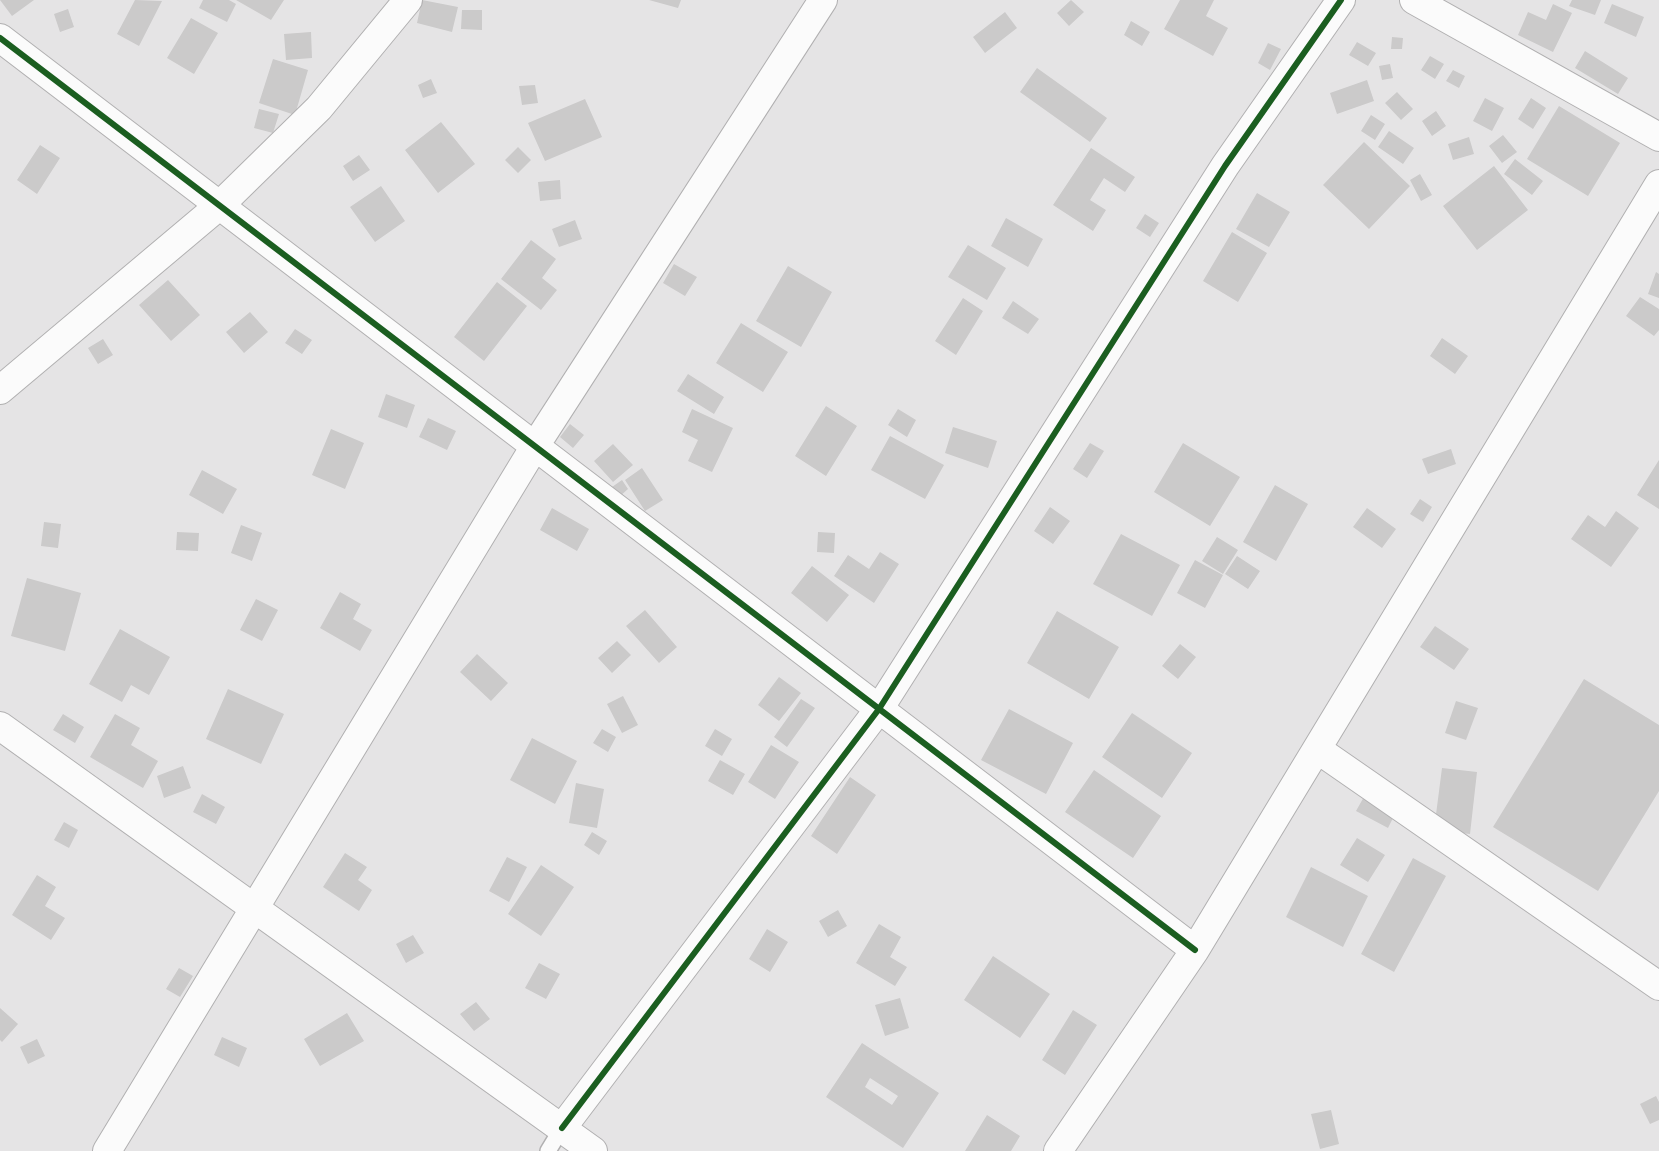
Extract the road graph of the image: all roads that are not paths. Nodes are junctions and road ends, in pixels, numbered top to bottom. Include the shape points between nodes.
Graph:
1 (408, 0) edge
2 (823, 0) edge
3 (1341, 0) edge
4 (1414, 0) edge
5 (0, 38) edge
6 (1659, 137) edge
7 (1659, 184) edge
8 (220, 205) junction
9 (0, 390) edge
10 (535, 446) junction
11 (879, 709) junction
12 (0, 726) edge
13 (1317, 749) junction
14 (254, 909) junction
15 (1195, 950) junction
16 (1659, 986) edge
17 (562, 1128) junction
18 (107, 1151) edge
19 (548, 1151) edge
20 (593, 1151) edge
21 (1058, 1151) edge

1 - 8 street via 319,108
2 - 10 street
3 - 11 street via 1225,166
4 - 6 street
5 - 8 street
7 - 13 street
8 - 9 street
8 - 10 street
10 - 11 street
10 - 14 street
11 - 15 street
11 - 17 street
12 - 14 street
13 - 15 street
13 - 16 street
14 - 17 street
14 - 18 street
15 - 21 street
17 - 19 lane
17 - 20 street

